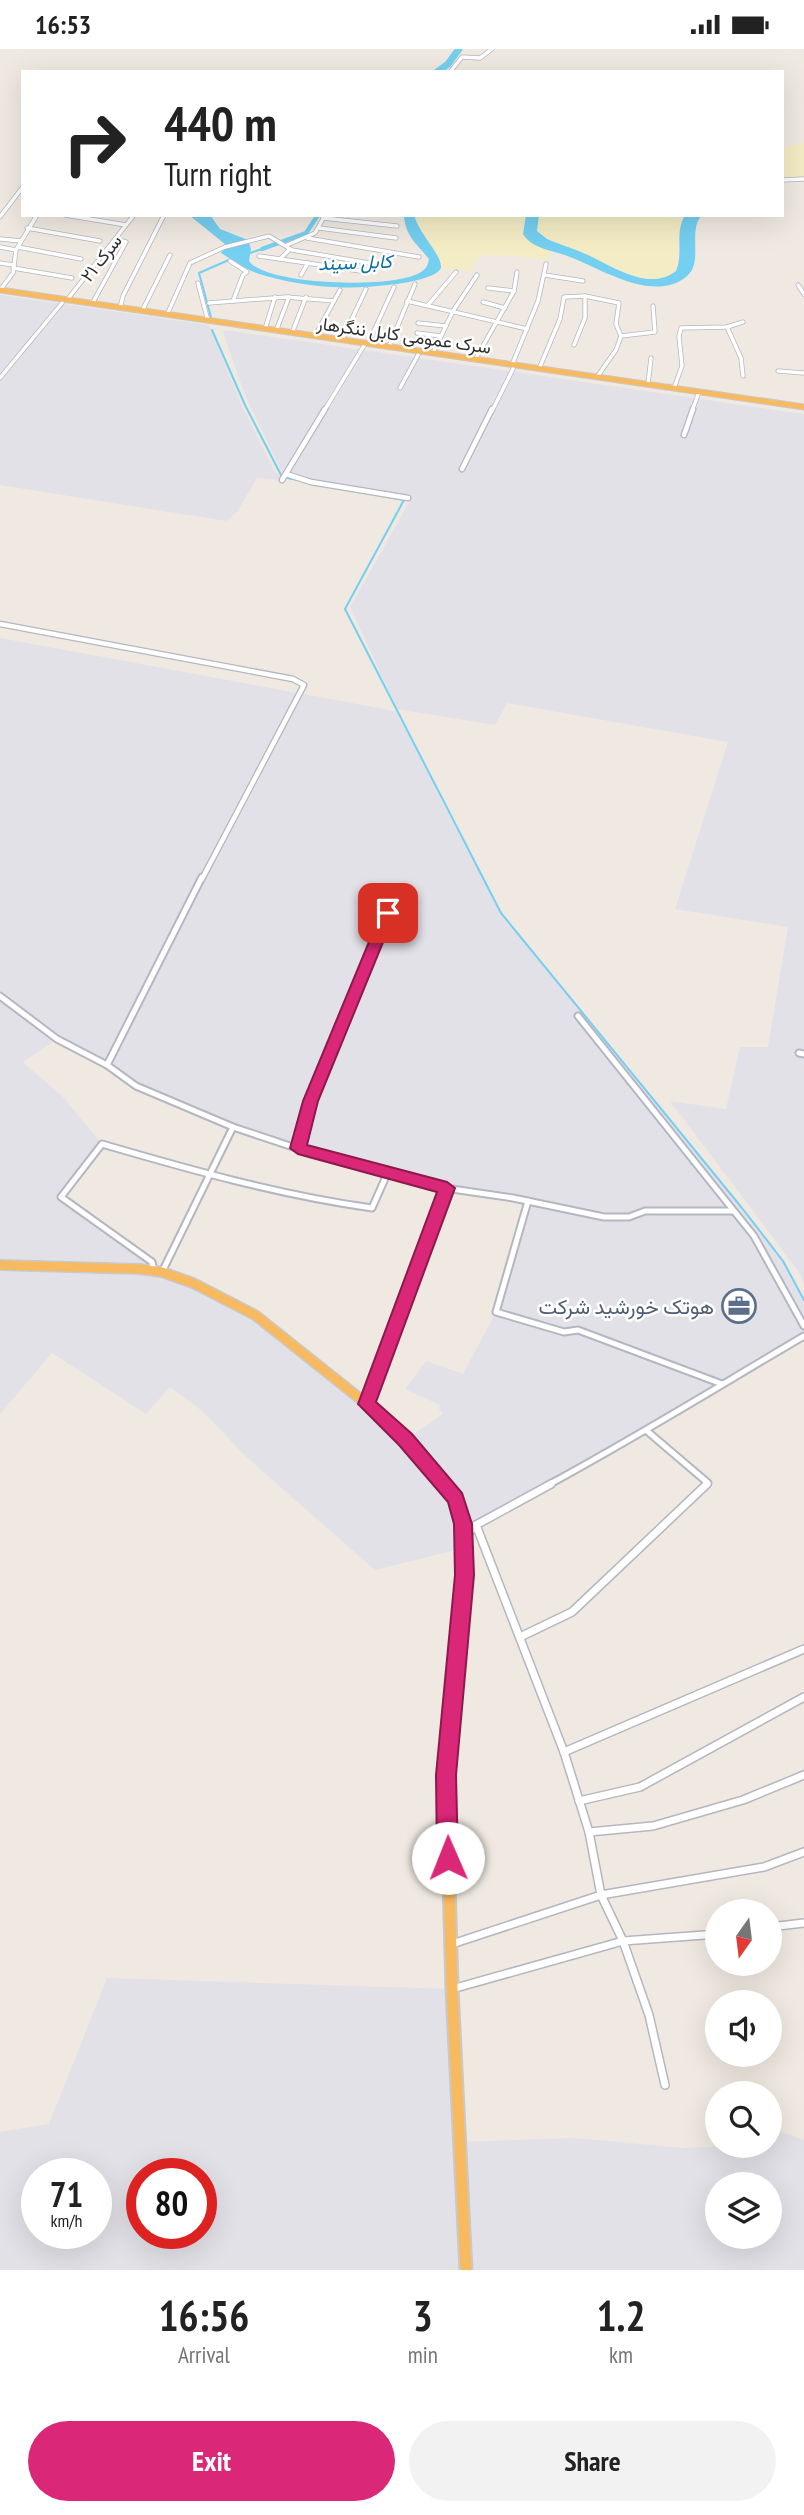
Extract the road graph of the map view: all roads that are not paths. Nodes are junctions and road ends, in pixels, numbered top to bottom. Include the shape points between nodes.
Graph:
1 (492, 49) edge
2 (452, 70) edge
3 (804, 179) edge
4 (784, 180) edge
5 (21, 195) edge
6 (0, 203) edge
7 (11, 204) junction
8 (0, 217) edge
9 (35, 217) edge
10 (77, 217) edge
11 (133, 217) edge
12 (163, 217) edge
13 (324, 217) edge
14 (331, 217) edge
15 (127, 225) junction
16 (397, 226) dead end
17 (27, 228) junction
18 (319, 228) junction
19 (307, 238) junction
20 (396, 238) dead end
21 (1, 239) edge
22 (116, 239) junction
23 (21, 241) junction
24 (100, 241) dead end
25 (285, 245) junction
26 (0, 247) edge
27 (17, 249) junction
28 (170, 255) dead end
29 (259, 256) dead end
30 (419, 257) dead end
31 (81, 259) dead end
32 (280, 259) junction
33 (230, 261) dead end
34 (0, 263) edge
35 (308, 264) junction
36 (546, 264) dead end
37 (387, 266) dead end
38 (14, 267) junction
39 (367, 272) dead end
40 (456, 272) dead end
41 (517, 272) dead end
42 (301, 275) dead end
43 (477, 275) dead end
44 (545, 275) junction
45 (72, 278) dead end
46 (583, 281) dead end
47 (198, 283) dead end
48 (415, 284) dead end
49 (798, 285) dead end
50 (394, 287) dead end
51 (488, 288) dead end
52 (366, 289) dead end
53 (340, 290) dead end
54 (514, 291) junction
55 (0, 292) edge
56 (804, 294) edge
57 (585, 296) junction
58 (275, 297) junction
59 (289, 297) junction
60 (306, 297) junction
61 (65, 301) junction
62 (233, 301) junction
63 (334, 301) junction
64 (407, 301) junction
65 (483, 302) dead end
66 (209, 303) dead end
67 (92, 304) junction
68 (428, 305) junction
69 (653, 306) dead end
70 (120, 308) junction
71 (505, 308) junction
72 (142, 311) junction
73 (453, 311) junction
74 (167, 315) junction
75 (208, 321) junction
76 (497, 321) junction
77 (418, 323) dead end
78 (743, 323) dead end
79 (446, 326) junction
80 (727, 327) junction
81 (265, 329) junction
82 (527, 329) junction
83 (276, 331) junction
84 (292, 333) junction
85 (417, 333) dead end
86 (315, 336) junction
87 (441, 336) junction
88 (621, 336) junction
89 (342, 340) junction
90 (366, 345) junction
91 (575, 345) dead end
92 (389, 347) junction
93 (433, 353) junction
94 (418, 355) junction
95 (651, 358) dead end
96 (475, 360) junction
97 (513, 367) junction
98 (539, 369) junction
99 (778, 371) dead end
100 (804, 373) edge
101 (743, 376) dead end
102 (597, 377) junction
103 (0, 378) edge
104 (648, 384) junction
105 (400, 388) dead end
106 (674, 388) junction
107 (698, 394) junction
108 (804, 409) edge
109 (684, 435) dead end
110 (462, 470) dead end
111 (286, 474) junction
112 (282, 480) dead end
113 (408, 498) dead end
114 (0, 624) edge
115 (388, 913) dead end
116 (0, 996) edge
117 (578, 1016) dead end
118 (107, 1065) junction
119 (233, 1127) junction
120 (298, 1148) junction
121 (388, 1173) junction
122 (212, 1176) junction
123 (447, 1188) junction
124 (528, 1201) junction
125 (733, 1211) junction
126 (0, 1265) edge
127 (158, 1272) junction
128 (804, 1326) edge
129 (804, 1336) edge
130 (722, 1384) junction
131 (366, 1404) junction
132 (647, 1431) junction
133 (476, 1525) junction
134 (463, 1538) junction
135 (520, 1637) junction
136 (804, 1649) edge
137 (804, 1697) edge
138 (564, 1752) junction
139 (804, 1775) edge
140 (579, 1801) junction
141 (589, 1832) junction
142 (804, 1852) edge
143 (601, 1895) junction
144 (804, 1923) edge
145 (782, 1926) edge
146 (705, 1935) edge
147 (623, 1941) junction
148 (451, 1944) junction
149 (452, 1989) junction
150 (665, 2085) dead end
151 (466, 2270) edge

1 - 2 street via 480,58 462,57
3 - 4 street
5 - 7 street
6 - 7 street
7 - 8 street
9 - 17 street
10 - 15 street
11 - 15 street, سرک ۲۱
12 - 70 street
13 - 18 street
14 - 16 street
15 - 22 street, سرک ۲۱
17 - 23 street
17 - 24 street
18 - 19 street
18 - 20 street
19 - 25 street
19 - 30 street
21 - 23 street
22 - 61 street, سرک ۲۱
22 - 67 street via 126,242
23 - 27 street
25 - 32 street
25 - 37 street
25 - 74 street via 269,236 248,239 190,263
26 - 27 street
27 - 31 street
27 - 38 street
28 - 72 street
29 - 32 street
32 - 35 street
33 - 62 street via 247,272
34 - 38 street
35 - 39 street
35 - 42 street
36 - 44 street
38 - 45 street
38 - 55 street
40 - 68 street
41 - 54 street
43 - 73 street
44 - 46 street
44 - 82 street
47 - 75 street
48 - 64 street
49 - 56 street
50 - 90 street
51 - 54 street
52 - 89 street
53 - 63 street
54 - 71 street
55 - 61 highway, سرک عمومی کابل ننگرهار
57 - 88 street via 619,303 615,319
57 - 91 street via 585,318
57 - 98 street via 564,297
58 - 59 street
58 - 62 street
58 - 81 street
59 - 60 street
59 - 83 street
60 - 63 street
60 - 84 street
61 - 67 highway, سرک عمومی کابل ننگرهار
61 - 90 highway, سرک عمومی کابل ننگرهار
61 - 103 street, سرک ۲۱
62 - 66 street
63 - 86 street
64 - 68 street
64 - 92 street
65 - 71 street
67 - 70 highway, سرک عمومی کابل ننگرهار
68 - 73 street
69 - 88 street via 655,332
70 - 72 highway, سرک عمومی کابل ننگرهار
71 - 76 street
72 - 74 highway, سرک عمومی کابل ننگرهار
73 - 76 street
73 - 79 street
74 - 75 highway, سرک عمومی کابل ننگرهار
75 - 81 highway, سرک عمومی کابل ننگرهار
76 - 82 street
76 - 96 street
77 - 79 street
78 - 80 street
79 - 87 street
80 - 101 street via 741,358
80 - 106 street via 681,328 682,366
81 - 83 highway, سرک عمومی کابل ننگرهار
82 - 97 street
83 - 84 highway, سرک عمومی کابل ننگرهار
84 - 86 highway, سرک عمومی کابل ننگرهار
85 - 87 street
86 - 89 highway, سرک عمومی کابل ننگرهار
87 - 93 street
88 - 102 street
89 - 90 highway, سرک عمومی کابل ننگرهار
90 - 92 highway, سرک عمومی کابل ننگرهار
90 - 94 highway, سرک عمومی کابل ننگرهار
90 - 111 street
92 - 93 highway, سرک عمومی کابل ننگرهار
93 - 96 highway, سرک عمومی کابل ننگرهار
94 - 97 highway, سرک عمومی کابل ننگرهار
94 - 105 street
95 - 104 street
96 - 97 highway, سرک عمومی کابل ننگرهار
97 - 98 highway, سرک عمومی کابل ننگرهار
97 - 107 highway, سرک عمومی کابل ننگرهار
97 - 110 street
98 - 102 highway, سرک عمومی کابل ننگرهار
99 - 100 street
102 - 104 highway, سرک عمومی کابل ننگرهار
104 - 106 highway, سرک عمومی کابل ننگرهار
106 - 107 highway, سرک عمومی کابل ننگرهار
107 - 108 highway, سرک عمومی کابل ننگرهار
107 - 109 street
111 - 112 street
111 - 113 street
114 - 118 street via 293,679 304,685
115 - 120 street via 310,1101
116 - 118 street via 57,1039
117 - 125 street
118 - 119 street via 136,1086
119 - 120 street
119 - 122 street
120 - 121 street
121 - 122 street via 372,1208
121 - 123 street
122 - 127 street
122 - 127 street via 102,1144 61,1197 152,1262
123 - 124 street
123 - 131 street
124 - 125 street via 604,1217 629,1217 645,1211
124 - 130 street via 496,1312 564,1332 578,1330
125 - 128 street via 754,1236
126 - 127 highway
127 - 131 highway via 193,1283 255,1315
129 - 130 street
130 - 132 street
131 - 134 highway via 405,1440 456,1499
132 - 133 street
132 - 135 street via 708,1483 572,1612
133 - 134 street
133 - 135 street
134 - 148 highway via 465,1575 446,1775
135 - 138 street
136 - 138 street
137 - 140 street via 640,1787
138 - 140 street
139 - 141 street via 743,1800 653,1826
140 - 141 street
141 - 143 street
142 - 143 street via 764,1867
143 - 147 street
143 - 148 street
144 - 145 street
146 - 147 street
147 - 149 street
147 - 150 street via 649,2015
148 - 149 highway
149 - 151 highway

